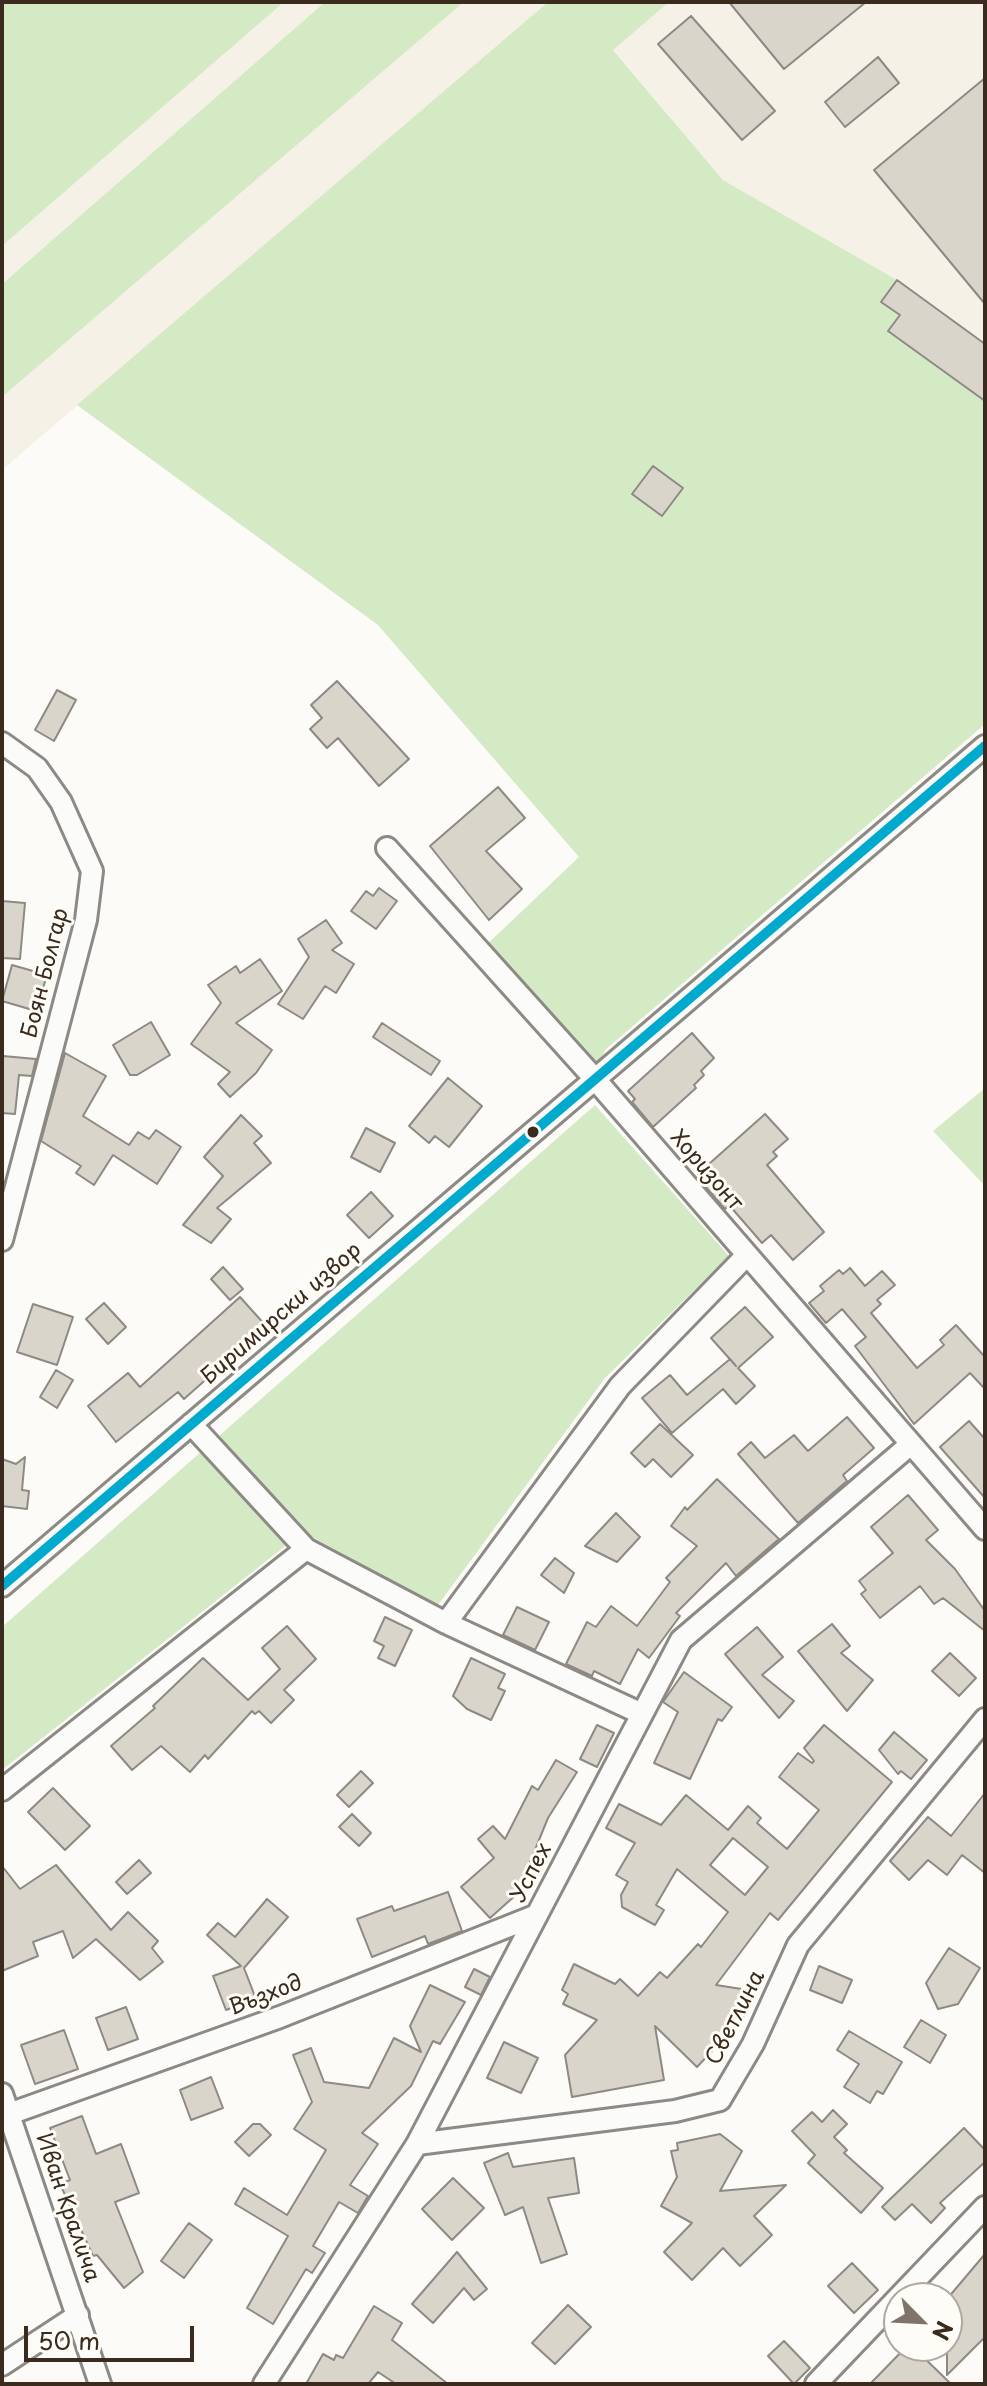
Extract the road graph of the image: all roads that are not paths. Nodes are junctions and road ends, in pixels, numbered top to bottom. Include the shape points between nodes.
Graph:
1 (2, 743) edge
2 (985, 746) edge
3 (387, 848) dead end
4 (594, 1078) junction
5 (2, 1240) edge
6 (747, 1255) junction
7 (191, 1424) junction
8 (911, 1444) junction
9 (985, 1529) edge
10 (306, 1549) junction
11 (2, 1586) edge
12 (446, 1623) junction
13 (640, 1713) junction
14 (985, 1719) edge
15 (2, 1790) edge
16 (537, 1915) junction
17 (6, 2104) edge
18 (417, 2144) junction
19 (985, 2207) edge
20 (78, 2315) junction
21 (2, 2365) edge
22 (100, 2384) edge
23 (264, 2384) edge
24 (816, 2384) edge

1 - 5 street, Боян Болгар via 37,768 61,802 92,871 86,920
2 - 4 street, Биримирски извор
3 - 4 street, Хоризонт
4 - 6 street, Хоризонт
4 - 7 street, Биримирски извор
6 - 8 street, Хоризонт
6 - 12 street via 620,1386
7 - 10 street
7 - 11 street, Биримирски извор
8 - 9 street, Хоризонт
8 - 13 street, Успех via 681,1640
10 - 12 street
10 - 15 street
12 - 13 street
13 - 16 street, Успех
14 - 18 street, Светлина via 798,1945 753,2044 720,2100 675,2111
16 - 17 street, Възход via 280,2017
16 - 18 street, Успех
17 - 20 street, Иван Кралича
18 - 23 street, Успех
19 - 24 street
20 - 21 street
20 - 22 street, Иван Кралича

